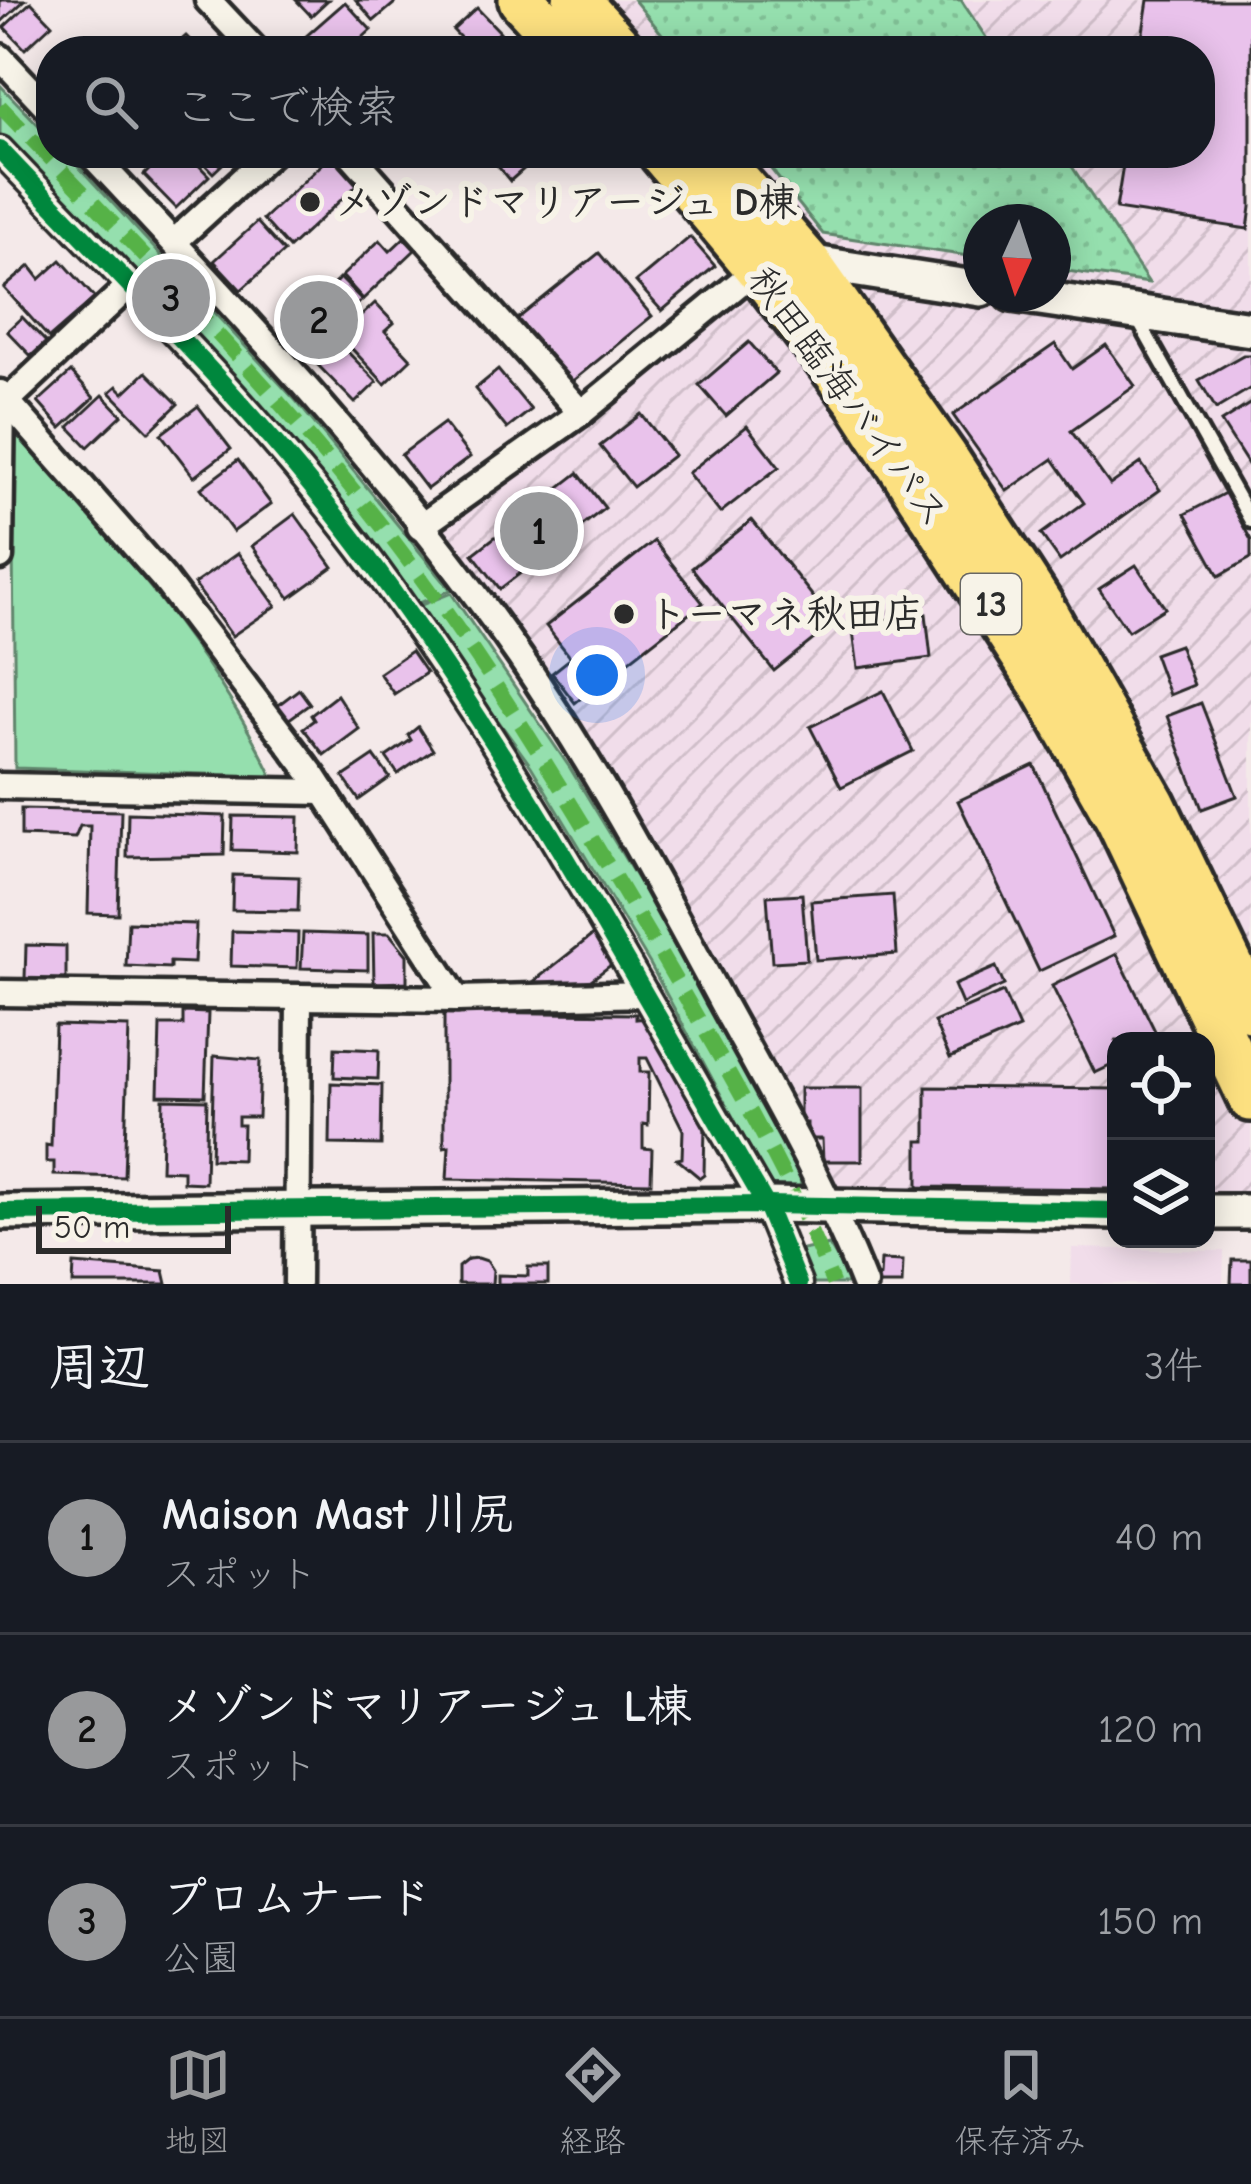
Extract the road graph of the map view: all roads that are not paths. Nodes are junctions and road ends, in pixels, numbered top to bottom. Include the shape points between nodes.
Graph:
1 (208, 0) edge
2 (522, 0) edge
3 (576, 0) edge
4 (242, 36) edge
5 (555, 36) edge
6 (608, 36) edge
7 (0, 57) edge
8 (36, 95) edge
9 (0, 150) edge
10 (104, 168) edge
11 (255, 168) edge
12 (363, 168) edge
13 (675, 168) edge
14 (725, 168) edge
15 (174, 242) junction
16 (807, 262) junction
17 (758, 268) junction
18 (129, 286) junction
19 (963, 286) edge
20 (1071, 303) edge
21 (1135, 313) junction
22 (1251, 329) edge
23 (3, 396) edge
24 (581, 413) junction
25 (1251, 521) edge
26 (420, 527) junction
27 (0, 557) edge
28 (0, 786) edge
29 (324, 792) junction
30 (0, 993) edge
31 (644, 994) junction
32 (299, 998) junction
33 (457, 999) junction
34 (1239, 1002) edge
35 (1251, 1098) edge
36 (766, 1205) junction
37 (834, 1207) junction
38 (298, 1209) junction
39 (1107, 1210) edge
40 (0, 1212) edge
41 (1215, 1212) edge
42 (1251, 1212) edge
43 (296, 1284) edge
44 (797, 1284) edge
45 (864, 1284) edge

1 - 4 street
2 - 5 highway
3 - 6 highway
7 - 8 street
9 - 18 street
10 - 15 street
11 - 15 street
12 - 24 street
13 - 17 highway, 秋田臨海バイパス / 13
14 - 16 highway, 秋田臨海バイパス / 13
15 - 26 street via 318,398
16 - 17 street
16 - 19 street
16 - 34 highway, 秋田臨海バイパス / 13 via 1041,607 1152,803
17 - 24 street
17 - 34 highway, 秋田臨海バイパス / 13 via 859,401
18 - 23 street
18 - 31 street via 250,414 374,566 497,743
20 - 21 street
21 - 22 street
21 - 25 lane
23 - 27 street
23 - 29 street via 163,578
24 - 26 street
26 - 37 street via 562,720
28 - 29 street
29 - 33 street
30 - 32 street
31 - 33 street
31 - 36 street
32 - 33 street
32 - 38 street
34 - 35 highway, 秋田臨海バイパス / 13
36 - 37 street
36 - 38 street
36 - 44 street
37 - 39 street
37 - 45 street
38 - 40 street
38 - 43 street
41 - 42 street

